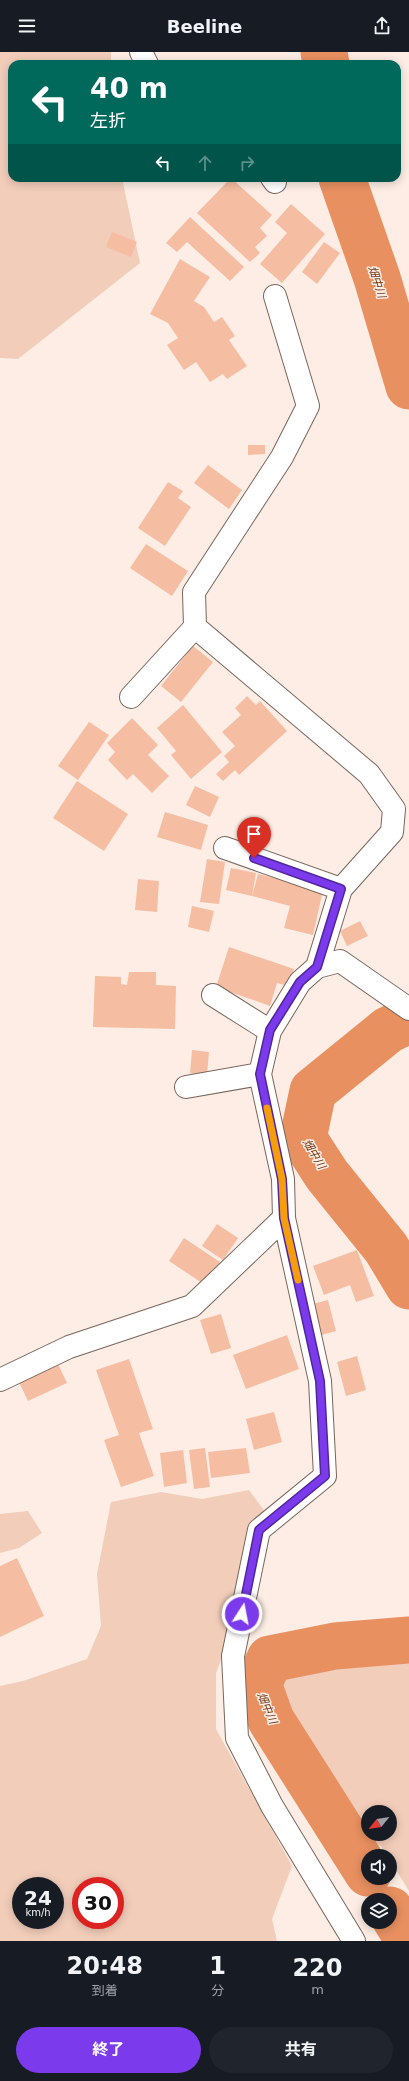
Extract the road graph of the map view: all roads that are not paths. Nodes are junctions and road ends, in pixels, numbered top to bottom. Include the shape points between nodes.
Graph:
1 (275, 296) dead end
2 (195, 628) junction
3 (131, 698) dead end
4 (225, 848) dead end
5 (341, 889) junction
6 (317, 967) junction
7 (213, 995) dead end
8 (405, 1006) edge
9 (270, 1030) junction
10 (260, 1074) junction
11 (186, 1086) dead end
12 (284, 1218) junction
13 (0, 1380) edge
14 (354, 1941) edge

1 - 2 street via 308,406 282,457 194,592
2 - 3 street
2 - 5 street via 369,774 394,809 392,832
4 - 5 street
5 - 6 street
6 - 8 street via 340,961
6 - 9 street via 300,982
7 - 9 street
9 - 10 street
10 - 11 street
10 - 12 street via 282,1179
12 - 13 street via 192,1306 69,1347
12 - 14 street via 320,1381 325,1476 259,1530 233,1656 237,1738 272,1806

